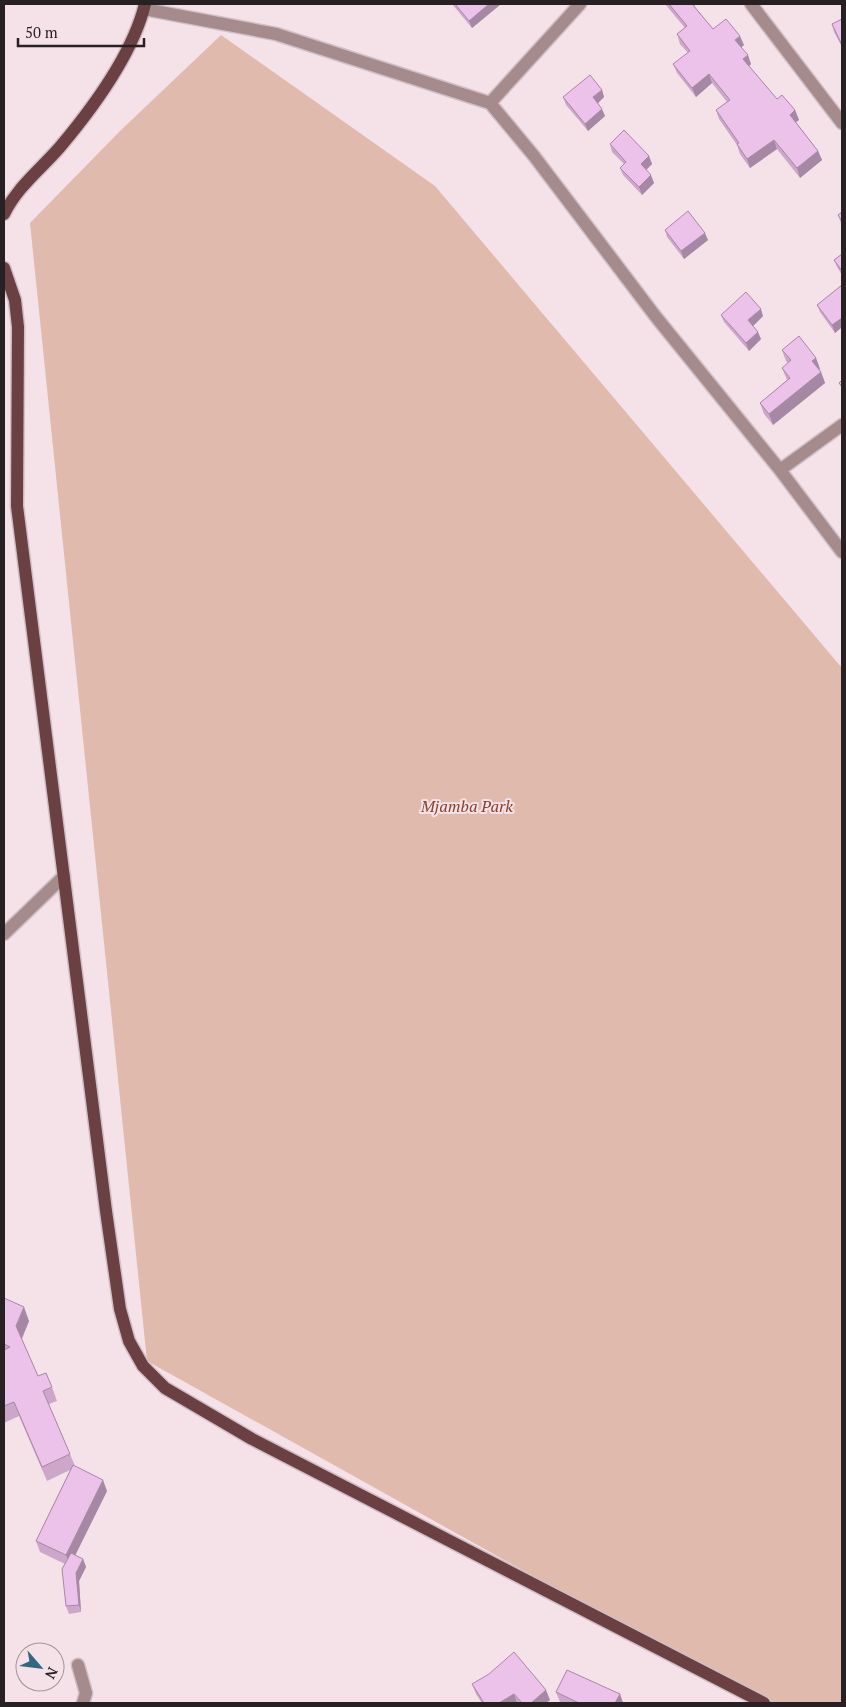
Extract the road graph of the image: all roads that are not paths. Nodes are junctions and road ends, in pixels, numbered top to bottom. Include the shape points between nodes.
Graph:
1 (580, 4) edge
2 (751, 4) edge
3 (145, 6) edge
4 (490, 103) junction
5 (842, 123) edge
6 (4, 214) edge
7 (4, 268) edge
8 (842, 425) edge
9 (780, 470) junction
10 (842, 552) edge
11 (64, 876) junction
12 (4, 934) edge
13 (78, 1665) dead end
14 (83, 1703) edge
15 (764, 1703) edge

1 - 4 street
2 - 5 street
3 - 4 street via 276,34
3 - 6 main road via 128,47 91,109 27,180
4 - 9 street
7 - 11 main road via 15,300 18,327 17,506
8 - 9 street
9 - 10 street
11 - 12 street
11 - 15 main road via 120,1309 129,1341 143,1366 165,1388 252,1439
13 - 14 street via 86,1693

